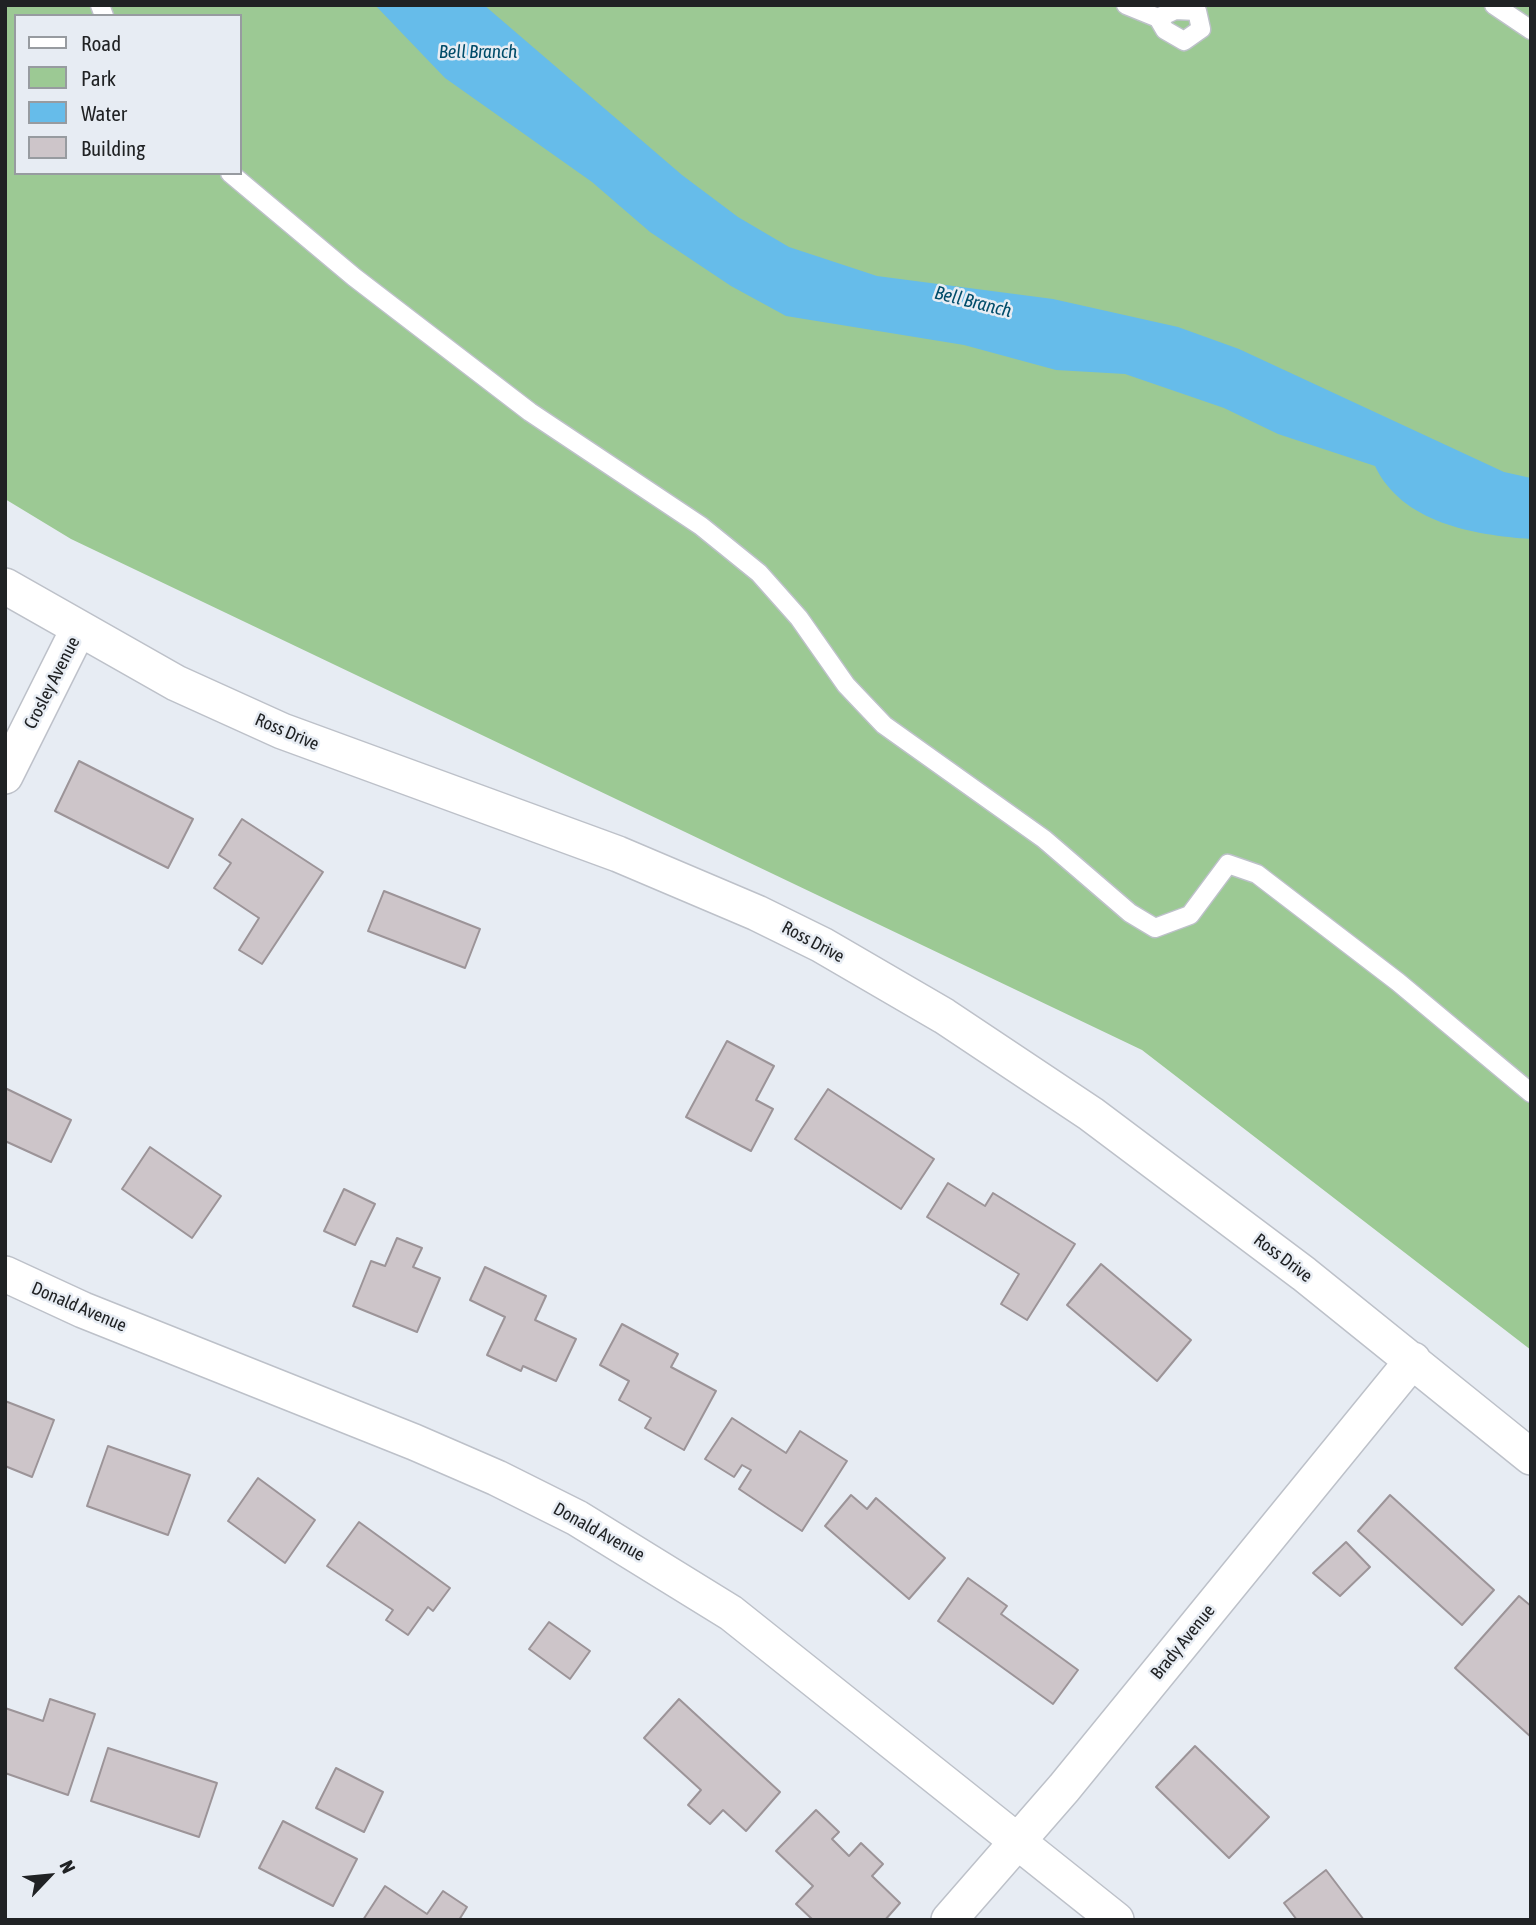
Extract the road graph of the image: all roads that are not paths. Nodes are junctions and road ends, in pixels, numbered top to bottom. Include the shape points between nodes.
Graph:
1 (1126, 5) edge
2 (1494, 5) edge
3 (1158, 18) dead end
4 (1531, 30) edge
5 (232, 175) edge
6 (5, 586) edge
7 (79, 628) junction
8 (5, 776) edge
9 (1531, 1093) edge
10 (5, 1274) edge
11 (1413, 1360) junction
12 (1531, 1457) edge
13 (1017, 1840) junction
14 (948, 1920) edge
15 (1116, 1920) edge

1 - 3 lane
2 - 4 lane
5 - 9 lane via 354,277 530,412 701,526 760,573 799,618 846,685 884,725 1044,839 1130,913 1155,928 1190,915 1228,864 1257,874 1398,982
6 - 7 street, Ross Drive
7 - 8 street, Crosley Avenue
7 - 11 street, Ross Drive via 176,682 282,731 618,854 822,945 944,1016 1091,1114
10 - 13 street, Donald Avenue via 83,1310 414,1442 577,1518 731,1613
11 - 12 street, Ross Drive
11 - 13 street, Brady Avenue
13 - 14 street, Brady Avenue
13 - 15 street, Donald Avenue

